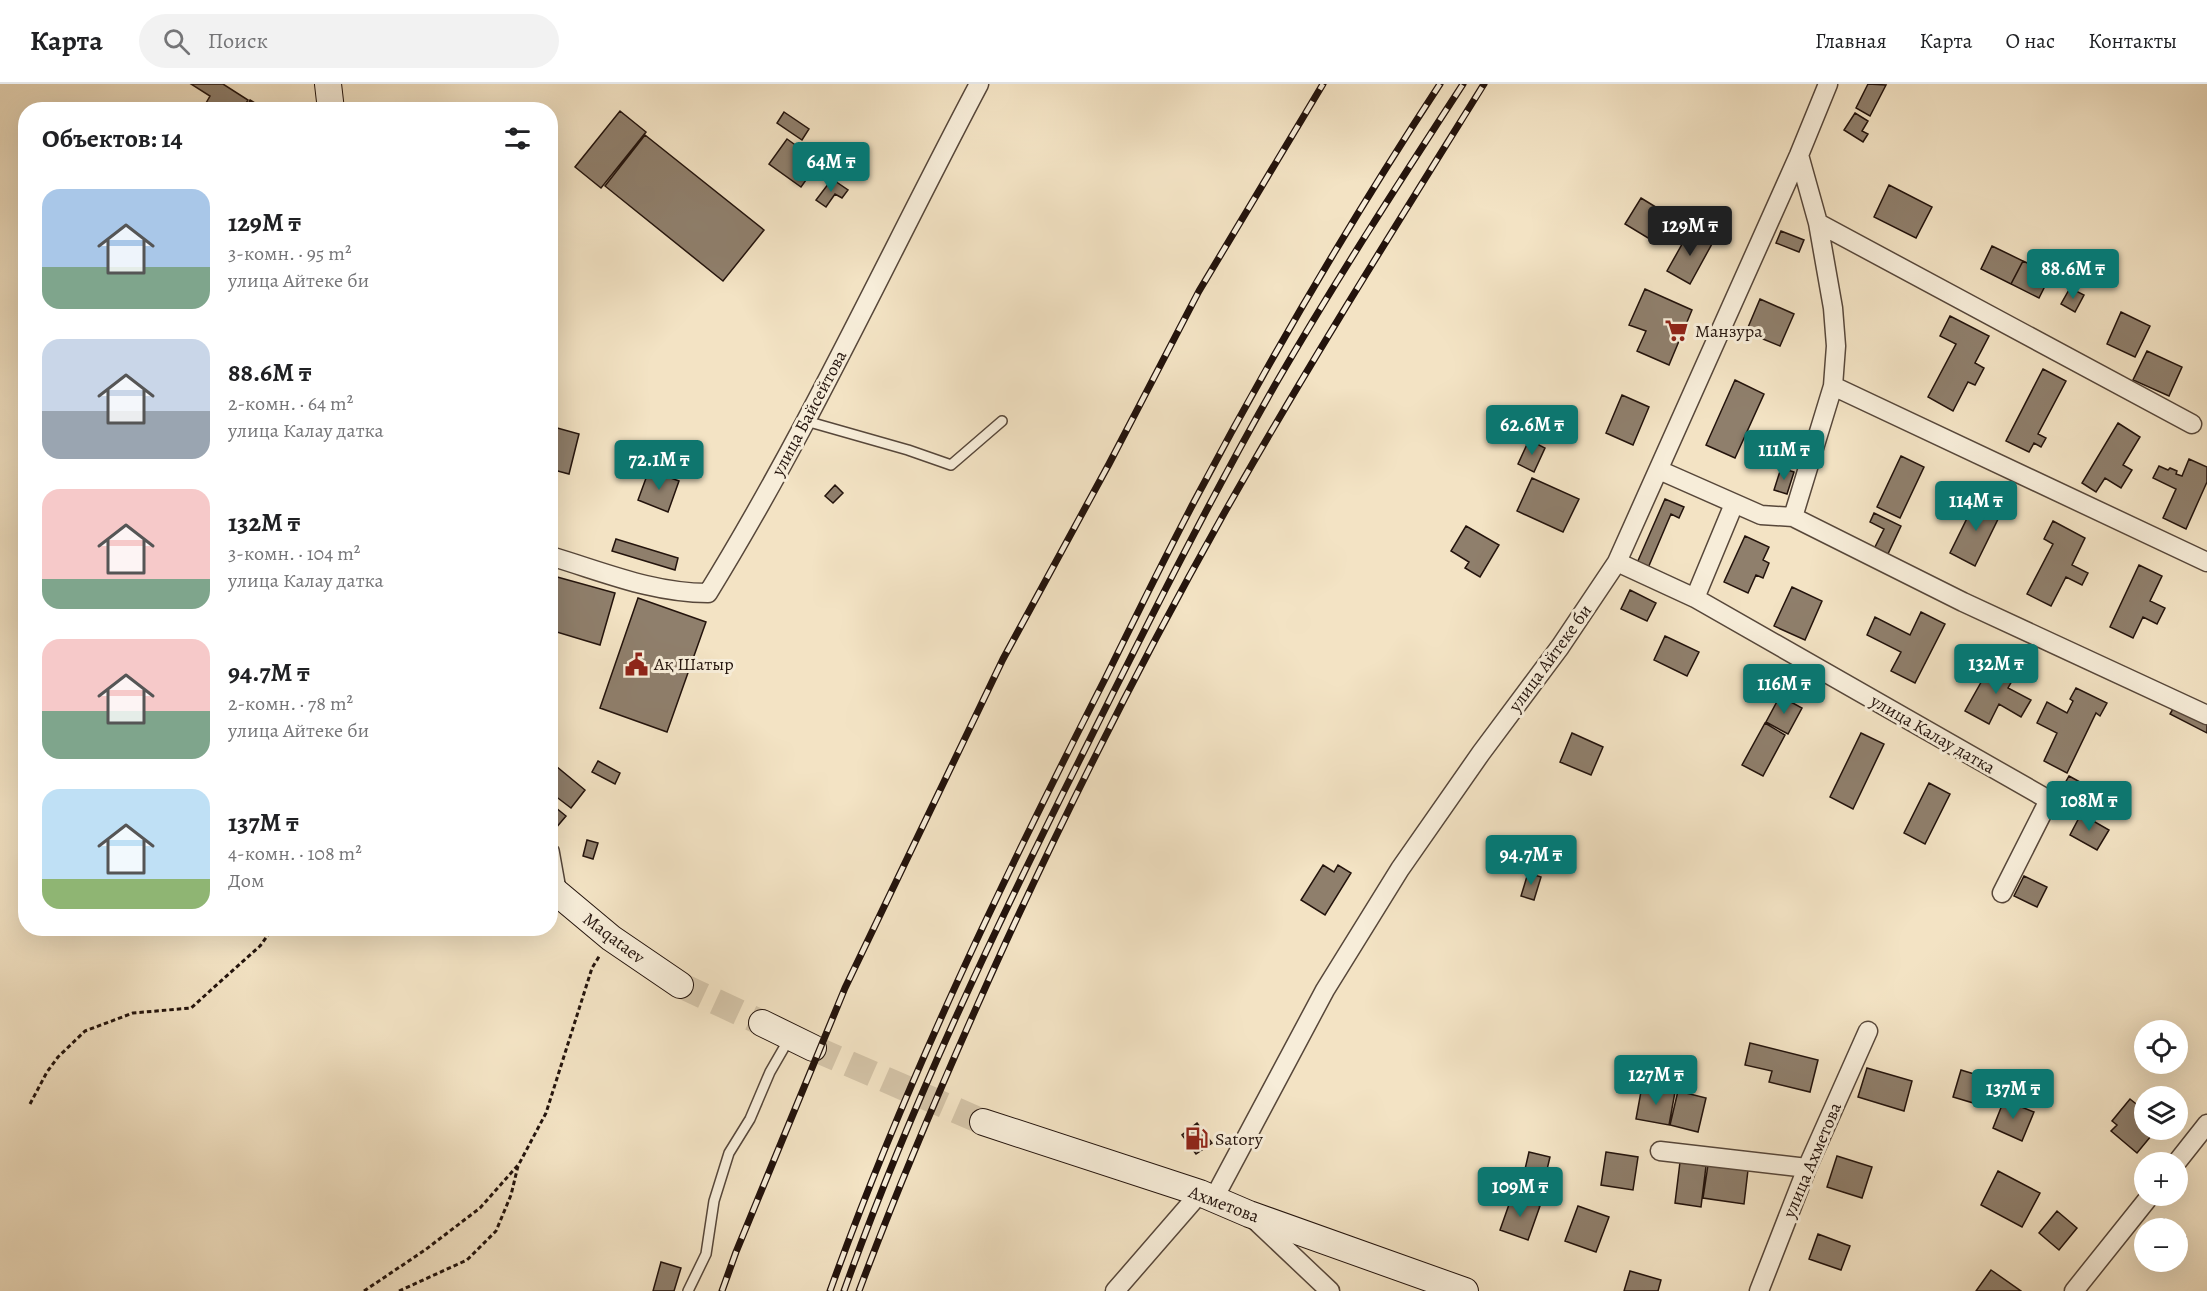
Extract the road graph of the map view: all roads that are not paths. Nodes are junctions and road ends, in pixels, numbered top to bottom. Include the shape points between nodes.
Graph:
1 (328, 84) edge
2 (979, 84) edge
3 (1828, 84) edge
4 (330, 102) edge
5 (1799, 155) junction
6 (1818, 223) junction
7 (1833, 386) junction
8 (806, 421) junction
9 (1002, 421) dead end
10 (2192, 424) dead end
11 (1659, 470) junction
12 (1734, 504) junction
13 (1793, 517) junction
14 (558, 559) edge
15 (1617, 562) junction
16 (2207, 562) edge
17 (1695, 598) junction
18 (2207, 715) edge
19 (558, 893) edge
20 (2002, 893) dead end
21 (680, 985) tunnel mouth
22 (762, 1023) tunnel mouth
23 (1868, 1031) dead end
24 (790, 1037) junction
25 (813, 1048) tunnel mouth
26 (983, 1122) tunnel mouth
27 (2207, 1124) edge
28 (1660, 1151) dead end
29 (2184, 1152) edge
30 (1807, 1168) junction
31 (1206, 1196) junction
32 (2142, 1206) edge
33 (1249, 1214) junction
34 (688, 1291) edge
35 (1115, 1291) edge
36 (1330, 1291) edge
37 (1464, 1291) edge
38 (1759, 1291) edge
39 (2074, 1291) edge

1 - 4 main road
2 - 8 street, улица Байсейтова
3 - 5 street, улица Айтеке би
5 - 6 street
5 - 11 street, улица Айтеке би
6 - 7 street via 1833,308
6 - 10 street
7 - 13 street
7 - 16 street
8 - 9 lane via 951,465
8 - 14 street, улица Байсейтова via 708,593 651,588
11 - 12 street
11 - 15 street, улица Айтеке би
12 - 13 street via 1761,515
12 - 17 street
13 - 18 street via 1963,602
15 - 17 street, улица Калау датка
15 - 31 street, улица Айтеке би via 1400,869
17 - 20 street, улица Калау датка via 2049,800
19 - 21 main road, Maqataev via 611,938
22 - 24 main road
23 - 30 street, улица Ахметова
24 - 25 main road
24 - 34 lane via 729,1154 714,1201 706,1254
26 - 31 main road, Ахметова
27 - 29 street
28 - 30 street
30 - 38 street, улица Ахметова
31 - 33 main road, Ахметова
31 - 35 street, улица Айтеке би
32 - 39 street
33 - 36 street
33 - 37 main road, Ахметова

